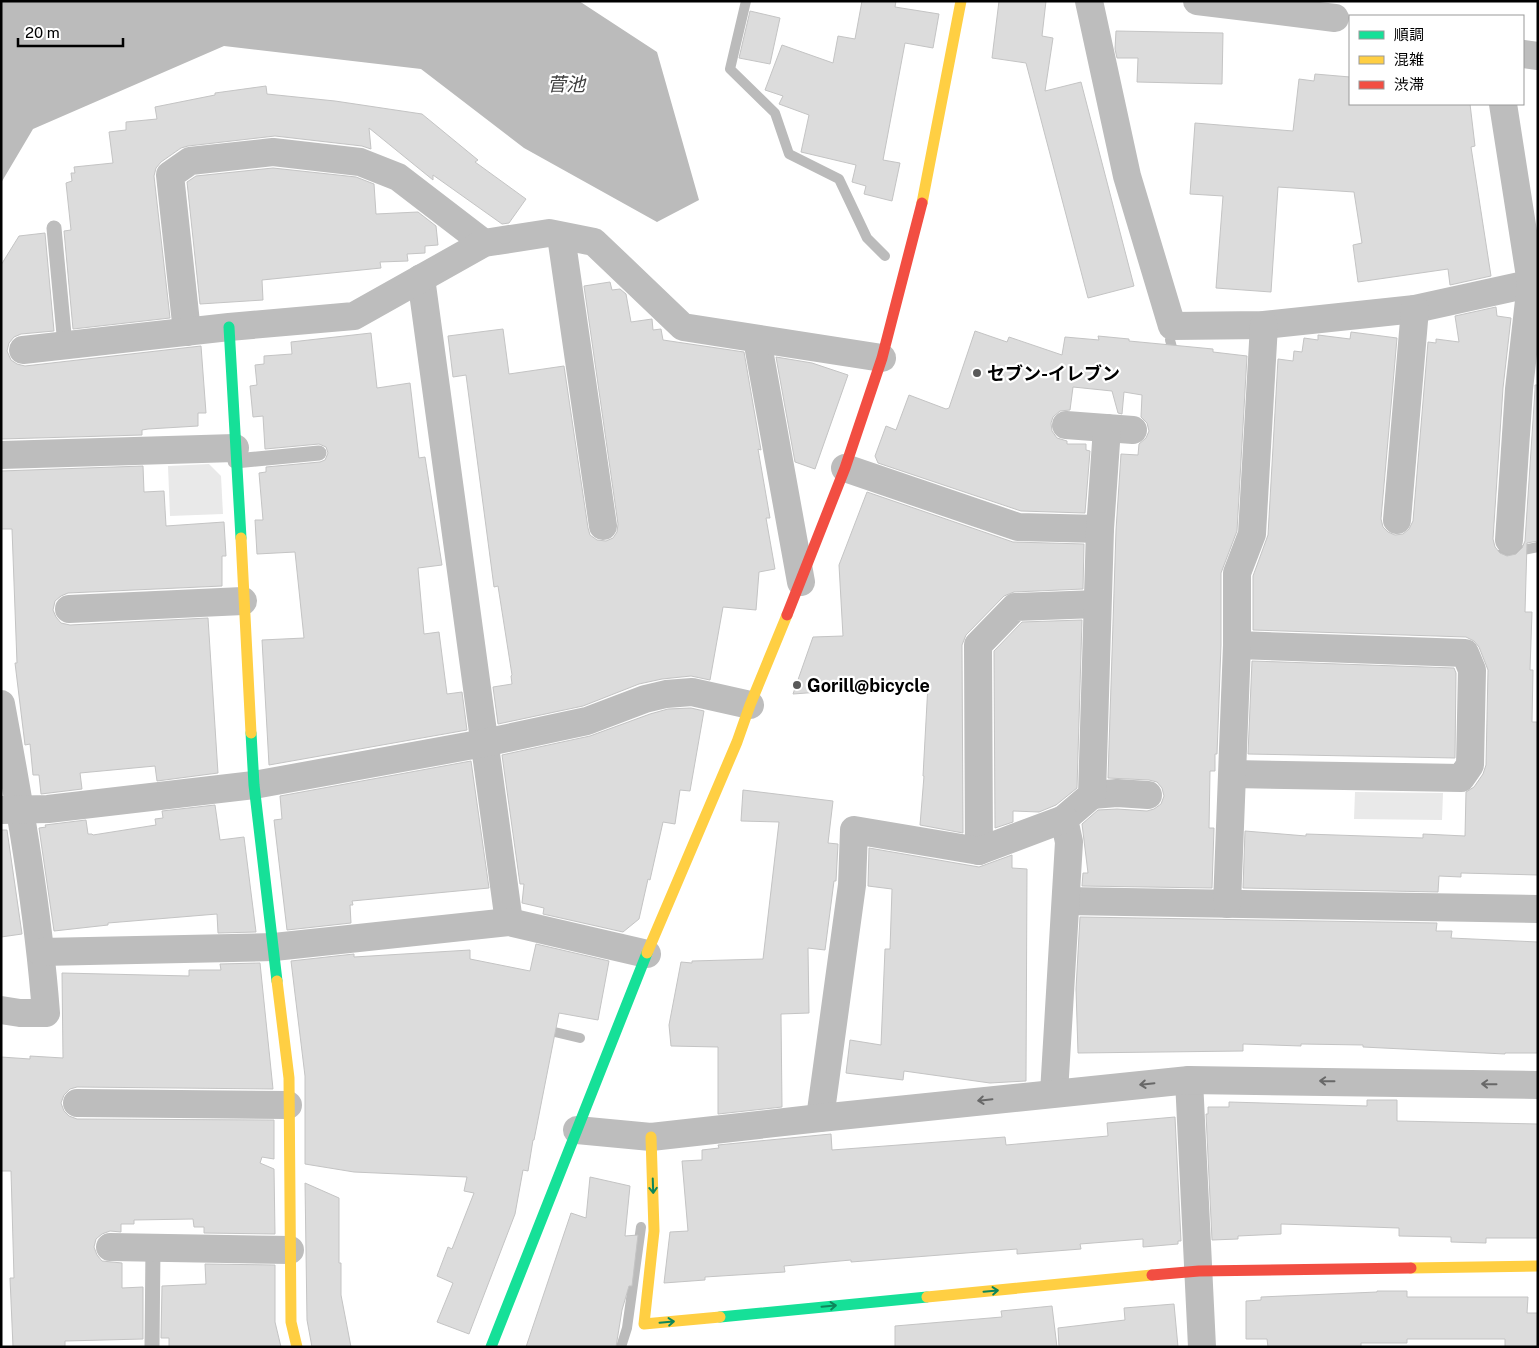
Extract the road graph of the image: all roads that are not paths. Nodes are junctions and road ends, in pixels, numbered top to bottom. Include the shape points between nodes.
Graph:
1 (961, 1) edge
2 (1089, 1) edge
3 (1197, 1) edge
4 (1336, 18) dead end
5 (1524, 54) edge
6 (1538, 56) edge
7 (1503, 105) edge
8 (54, 228) dead end
9 (561, 236) junction
10 (484, 243) junction
11 (421, 278) junction
12 (1534, 282) edge
13 (1415, 309) junction
14 (1264, 325) junction
15 (229, 328) junction
16 (188, 332) junction
17 (757, 339) junction
18 (65, 345) junction
19 (24, 350) dead end
20 (882, 358) junction
21 (1529, 390) edge
22 (1066, 425) dead end
23 (319, 453) dead end
24 (235, 454) junction
25 (1, 455) edge
26 (845, 468) junction
27 (1397, 520) dead end
28 (603, 526) dead end
29 (1100, 529) junction
30 (1509, 540) dead end
31 (801, 582) junction
32 (243, 601) junction
33 (1097, 604) junction
34 (69, 609) dead end
35 (1237, 645) junction
36 (1, 704) edge
37 (750, 705) junction
38 (484, 743) junction
39 (1233, 774) junction
40 (254, 785) junction
41 (1092, 795) junction
42 (1148, 795) dead end
43 (11, 809) edge
44 (1064, 819) junction
45 (979, 851) junction
46 (1066, 901) junction
47 (1227, 904) junction
48 (1538, 909) edge
49 (509, 922) junction
50 (274, 947) junction
51 (41, 952) junction
52 (647, 954) junction
53 (1, 1010) edge
54 (1189, 1080) junction
55 (1538, 1085) edge
56 (1054, 1093) junction
57 (77, 1103) dead end
58 (288, 1105) junction
59 (820, 1118) junction
60 (577, 1130) junction
61 (651, 1137) junction
62 (110, 1247) dead end
63 (153, 1248) junction
64 (290, 1250) junction
65 (1538, 1266) edge
66 (1199, 1271) junction
67 (152, 1347) edge
68 (297, 1347) edge
69 (491, 1347) edge
70 (1202, 1347) edge

1 - 20 street via 926,185
2 - 14 street via 1127,176 1172,326
3 - 4 street
5 - 6 street
7 - 12 street
8 - 18 lane
9 - 10 street via 549,233
9 - 17 street via 594,242 682,327
9 - 28 street
10 - 11 street
10 - 16 street via 398,177 360,162 273,152 190,161 170,175
11 - 15 street via 354,316
11 - 38 street
12 - 13 street
12 - 21 street
13 - 14 street
13 - 27 street
14 - 35 street via 1252,534 1237,573
15 - 16 street
15 - 24 street
16 - 18 street
17 - 20 street
17 - 31 street
18 - 19 street
20 - 26 street
21 - 30 street
22 - 29 street via 1120,429
23 - 24 lane
24 - 25 street
24 - 32 street
26 - 29 street via 1018,527
26 - 31 street
29 - 33 street
31 - 37 street
32 - 34 street
32 - 40 street
33 - 41 street
33 - 45 street via 1015,607 978,645
35 - 39 street
35 - 39 street via 1465,653 1472,670 1470,765 1461,778
36 - 43 street
37 - 38 street via 692,692 666,694 587,721
37 - 52 street
38 - 40 street
38 - 49 street
39 - 47 street
40 - 43 street via 48,809
40 - 50 street
41 - 42 street
41 - 44 street
43 - 51 street
44 - 45 street
44 - 46 street via 1069,842
45 - 59 street via 854,830 852,886
46 - 47 street
46 - 56 street
47 - 48 street
49 - 50 street
49 - 52 street
50 - 51 street
50 - 58 street via 289,1078
51 - 53 street via 46,1013
52 - 60 street
55 -> 54 street
54 -> 56 street
54 - 66 street
56 -> 59 street
57 - 58 street
58 - 64 street
59 - 61 street
60 - 61 street
60 - 69 street
61 -> 66 street via 654,1231 644,1324
62 - 63 street
63 - 64 street
63 - 67 lane
64 - 68 street via 290,1322
65 - 66 street
66 - 70 street

